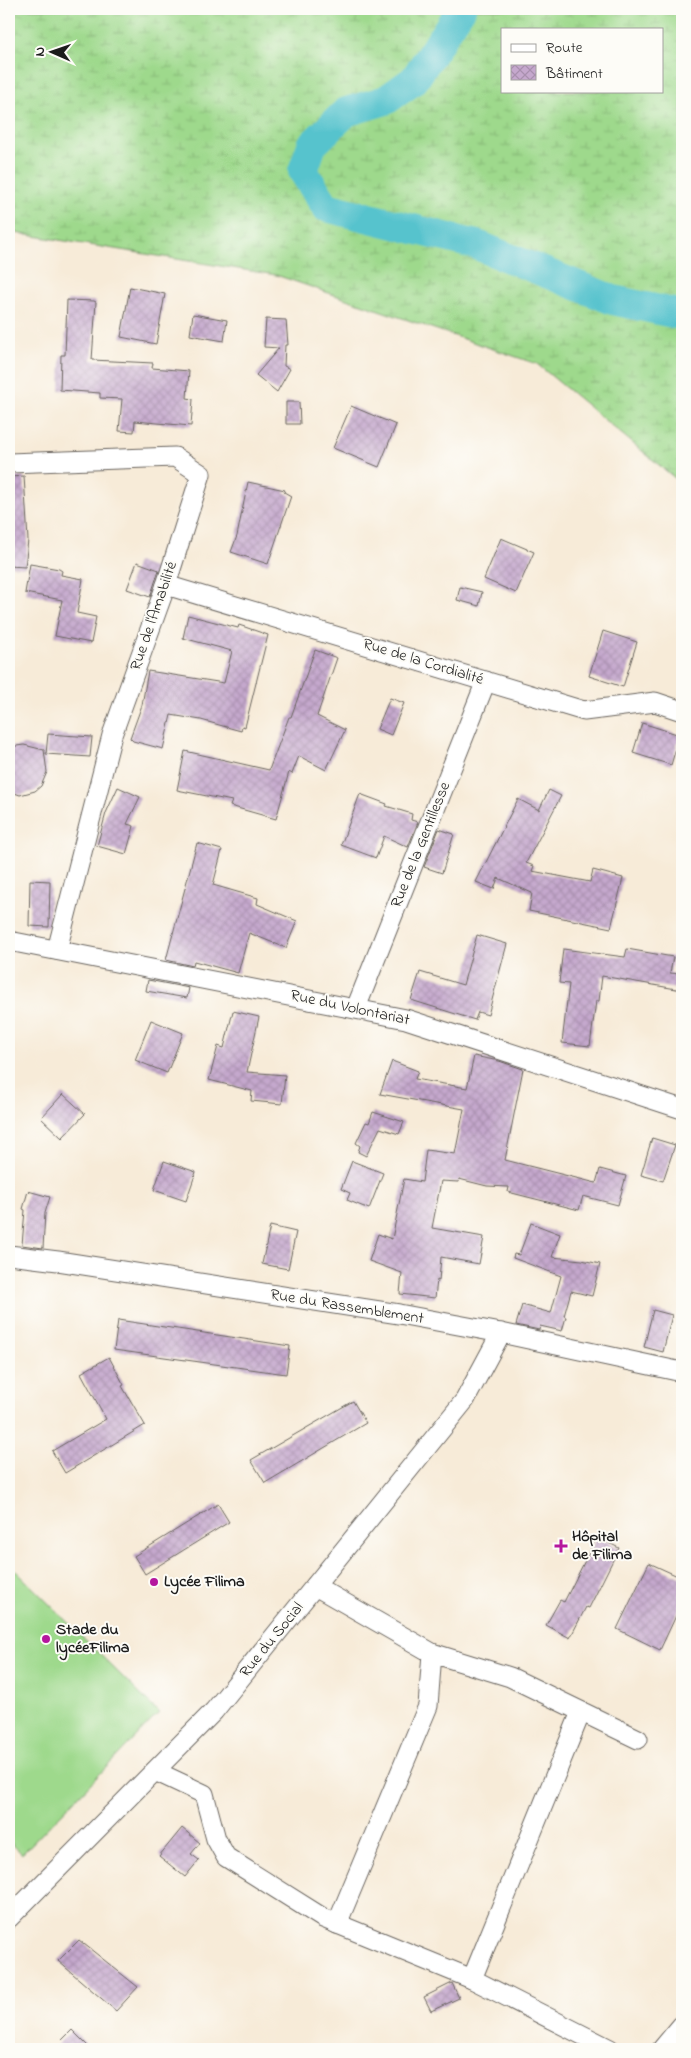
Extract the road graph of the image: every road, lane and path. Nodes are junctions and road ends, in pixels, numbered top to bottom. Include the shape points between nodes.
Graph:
1 (9, 462) edge
2 (166, 585) junction
3 (486, 681) junction
4 (682, 711) edge
5 (9, 941) edge
6 (57, 950) junction
7 (356, 1008) junction
8 (682, 1110) edge
9 (9, 1255) edge
10 (501, 1333) junction
11 (682, 1372) edge
12 (315, 1586) junction
13 (432, 1653) junction
14 (581, 1712) junction
15 (638, 1739) dead end
16 (155, 1772) junction
17 (9, 1918) edge
18 (337, 1924) junction
19 (472, 1979) junction
20 (682, 2025) edge
21 (610, 2049) edge
22 (662, 2049) edge

1 - 2 street, Rue de l'Amabilité via 175,457 201,474
2 - 3 street, Rue de la Cordialité
2 - 6 street, Rue de l'Amabilité via 112,735
3 - 4 street, Rue de la Cordialité via 584,711 655,702
3 - 7 street, Rue de la Gentillesse
5 - 6 street, Rue du Volontariat
6 - 7 street, Rue du Volontariat
7 - 8 street, Rue du Volontariat via 406,1018
9 - 10 street, Rue du Rassemblement via 379,1311
10 - 11 street, Rue du Rassemblement
10 - 12 street, Rue du Social via 465,1400
12 - 13 street
12 - 16 street, Rue du Social via 214,1711
13 - 14 street via 510,1677
13 - 18 street via 428,1706
14 - 15 street
14 - 19 street
16 - 17 street, Rue du Social
16 - 18 street via 204,1794 216,1839 226,1857
18 - 19 street
19 - 21 street
20 - 22 street

